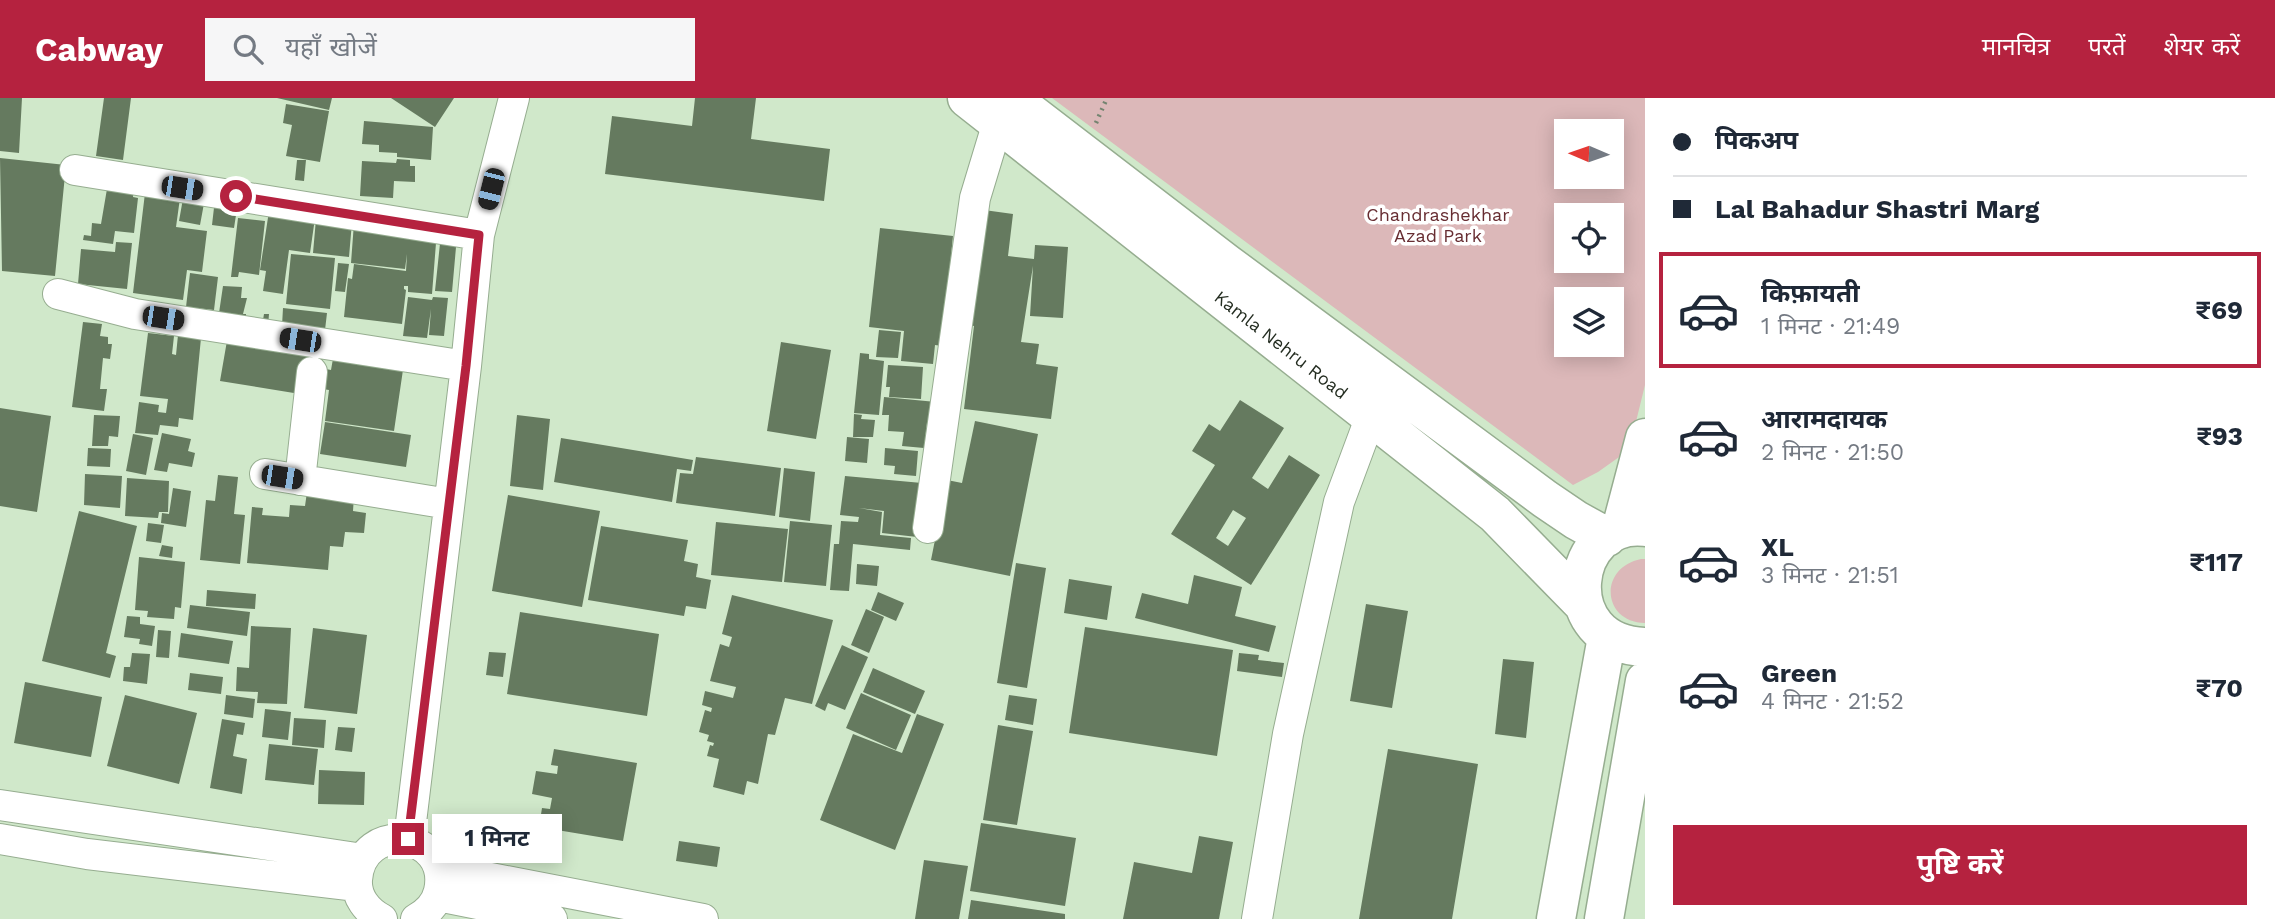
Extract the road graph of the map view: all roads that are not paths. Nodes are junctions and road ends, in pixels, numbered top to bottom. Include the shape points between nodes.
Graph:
1 (514, 98) edge
2 (967, 98) edge
3 (1004, 110) edge
4 (75, 170) dead end
5 (479, 235) junction
6 (58, 294) dead end
7 (466, 366) junction
8 (312, 372) dead end
9 (1371, 416) junction
10 (1645, 438) edge
11 (265, 474) dead end
12 (300, 480) junction
13 (449, 504) junction
14 (928, 528) dead end
15 (1624, 531) edge
16 (1583, 604) junction
17 (1607, 637) junction
18 (1645, 648) edge
19 (1645, 681) edge
20 (0, 805) edge
21 (0, 839) edge
22 (408, 839) junction
23 (360, 873) junction
24 (438, 882) junction
25 (382, 919) edge
26 (416, 919) edge
27 (552, 919) edge
28 (703, 919) edge
29 (1257, 919) edge
30 (1556, 919) edge
31 (1604, 919) edge

1 - 5 street
2 - 3 main road, Kamla Nehru Road
3 - 9 main road, Kamla Nehru Road
3 - 14 street via 975,198
3 - 15 main road, Kamla Nehru Road via 1226,263 1545,499 1576,520
4 - 5 street
5 - 7 street
6 - 7 street via 135,314
7 - 13 street
8 - 12 street
9 - 16 main road, Kamla Nehru Road via 1495,514
9 - 29 street via 1339,502 1288,734
10 - 15 main road
11 - 12 street
12 - 13 street
13 - 22 street
15 - 16 main road via 1595,548 1586,562
16 - 17 main road, Kamla Nehru Road via 1592,623
17 - 18 main road
17 - 30 main road
19 - 31 main road
20 - 23 street
21 - 23 street via 87,854
22 - 23 street via 395,838 371,849
22 - 24 street via 432,855
23 - 25 street via 361,898 368,910
24 - 26 street via 430,909
24 - 27 street
24 - 28 street

